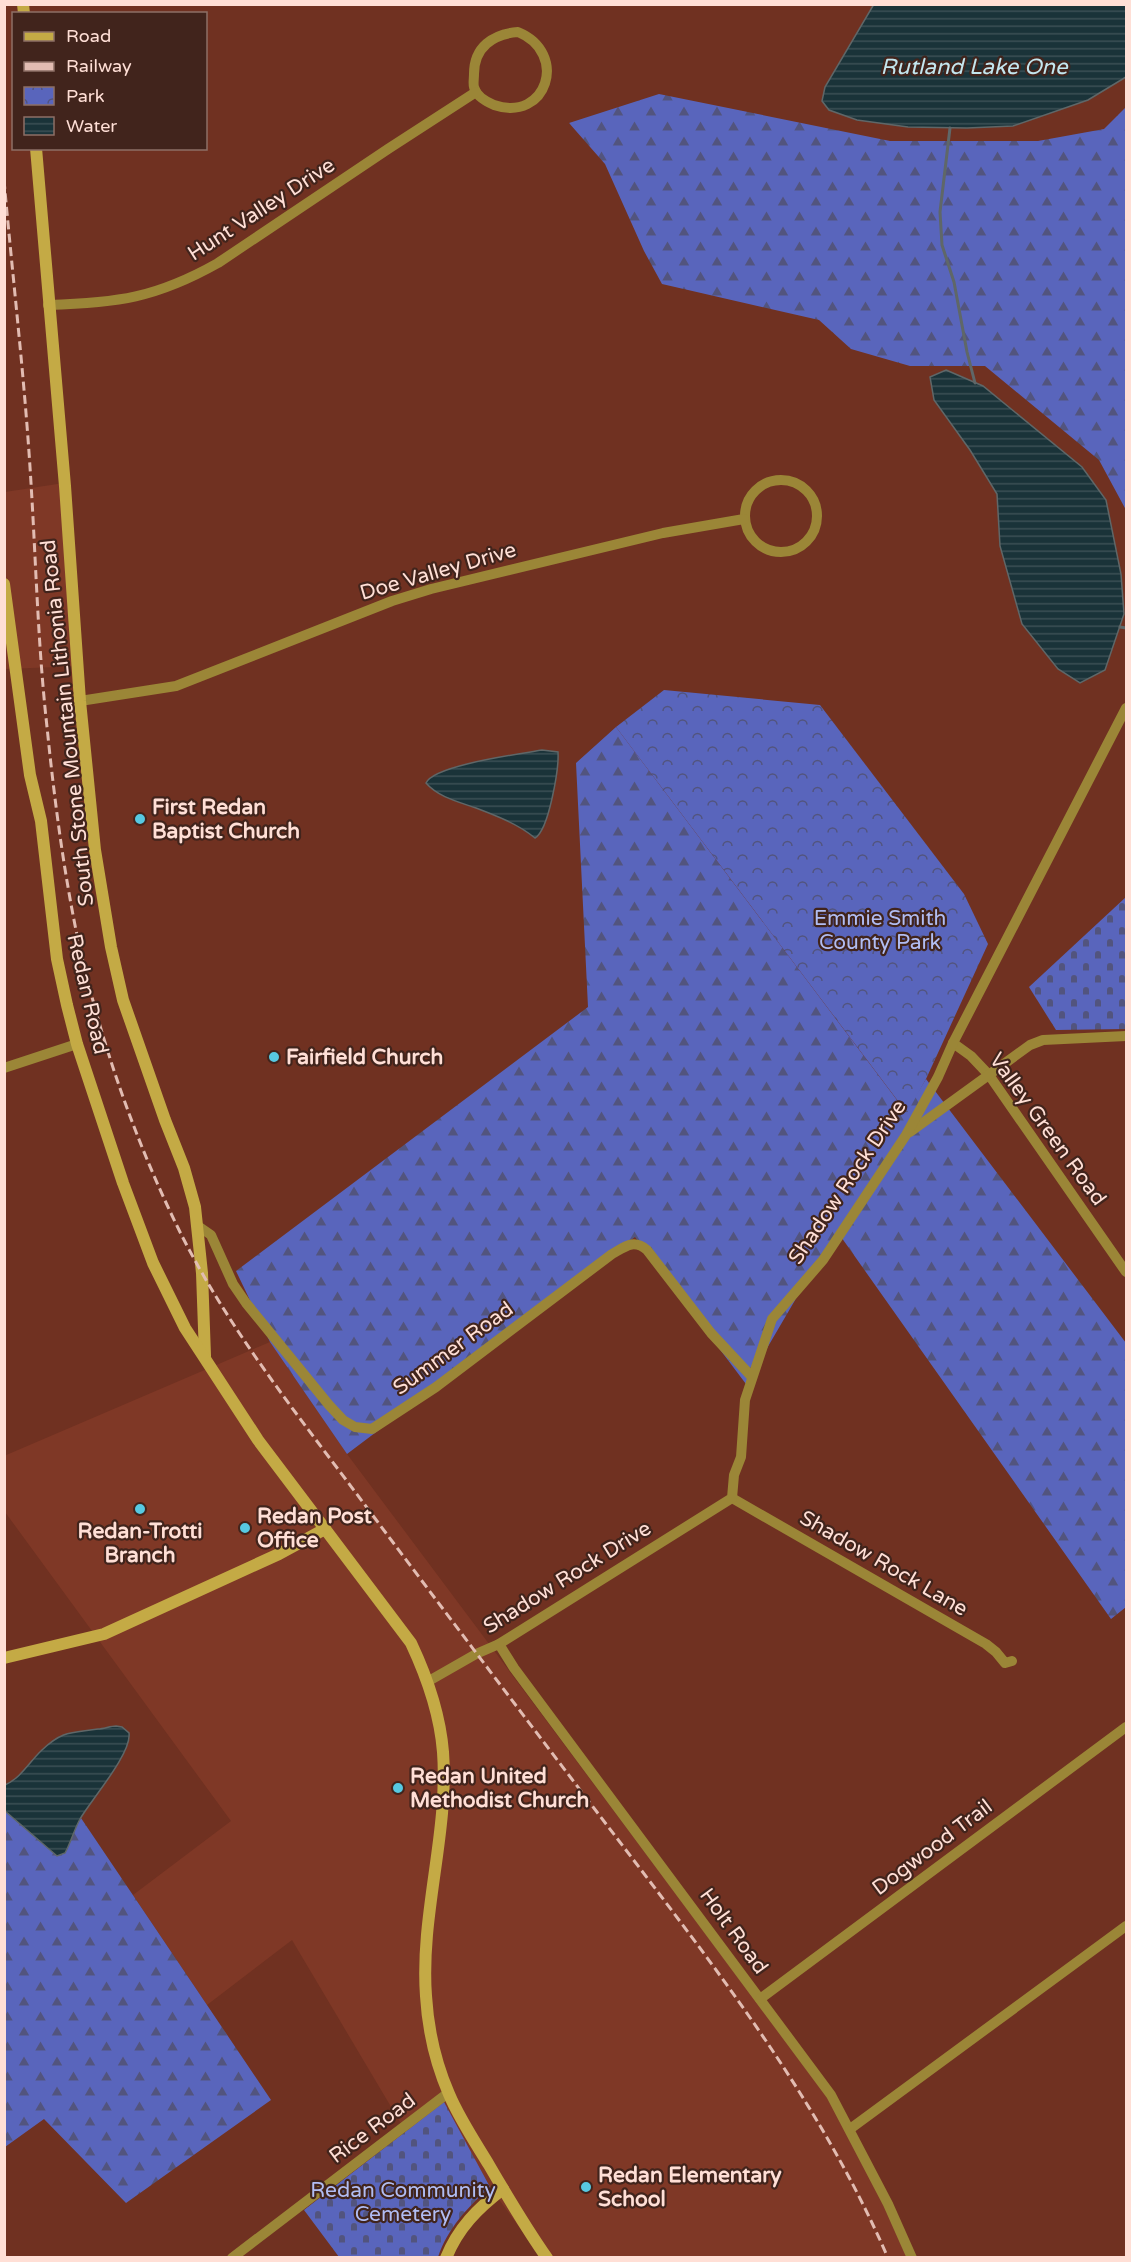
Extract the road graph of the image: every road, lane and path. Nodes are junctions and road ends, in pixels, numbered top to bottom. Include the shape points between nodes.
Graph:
1 (476, 92) junction
2 (36, 150) edge
3 (48, 305) junction
4 (744, 519) junction
5 (4, 584) edge
6 (80, 701) junction
7 (1125, 714) edge
8 (1126, 1036) edge
9 (953, 1043) junction
10 (77, 1044) junction
11 (4, 1068) edge
12 (989, 1075) junction
13 (906, 1135) junction
14 (198, 1226) junction
15 (1126, 1272) edge
16 (205, 1356) junction
17 (752, 1377) junction
18 (732, 1498) junction
19 (325, 1529) junction
20 (499, 1644) junction
21 (4, 1658) edge
22 (1012, 1661) dead end
23 (427, 1682) junction
24 (1126, 1727) edge
25 (1126, 1926) edge
26 (760, 1999) junction
27 (448, 2093) junction
28 (850, 2129) junction
29 (503, 2189) junction
30 (232, 2258) edge
31 (446, 2258) edge
32 (547, 2258) edge
33 (912, 2258) edge

1 - 1 street via 509,110 526,106 546,83 544,55 530,37 518,32 492,38 476,57
1 - 3 street, Hunt Valley Drive via 194,276 131,299
2 - 3 main road, South Stone Mountain Lithonia Road
3 - 6 main road, South Stone Mountain Lithonia Road
4 - 4 street via 747,531 759,545 775,553 801,547 816,528 817,516 813,500 801,486 778,480 766,482 748,498
4 - 6 street, Doe Valley Drive via 664,533 431,589 176,686
5 - 10 main road, Redan Road via 30,775 41,821 57,959
6 - 14 main road, South Stone Mountain Lithonia Road via 95,850 111,947 123,1000 184,1168
7 - 9 street, Shadow Rock Drive
8 - 12 street via 1043,1040 1025,1048
9 - 12 street, Valley Green Road
9 - 13 street, Shadow Rock Drive
10 - 11 street
10 - 16 main road, Redan Road via 153,1263 185,1328
12 - 13 street
12 - 15 street, Valley Green Road
13 - 17 street, Shadow Rock Drive via 823,1260 772,1319
14 - 16 main road, South Stone Mountain Lithonia Road
14 - 17 street, Summer Road via 212,1235 246,1304 329,1405 355,1427 372,1429 408,1407 632,1243 647,1250 711,1333
16 - 19 main road, South Stone Mountain Lithonia Road via 258,1440
17 - 18 street, Shadow Rock Drive via 745,1400 741,1457
18 - 20 street, Shadow Rock Drive
18 - 22 street, Shadow Rock Lane via 986,1644 1005,1663
19 - 21 main road via 104,1634
19 - 23 main road, South Stone Mountain Lithonia Road via 411,1643
20 - 23 street, Shadow Rock Drive
20 - 26 street, Holt Road
23 - 27 main road, South Stone Mountain Lithonia Road via 443,1752 426,1997 434,2048
24 - 26 street, Dogwood Trail
25 - 28 street
26 - 28 street, Holt Road via 831,2095
27 - 29 main road, South Stone Mountain Lithonia Road
27 - 30 street, Rice Road
28 - 33 street, Holt Road
29 - 31 main road via 470,2218
29 - 32 main road, South Stone Mountain Lithonia Road

